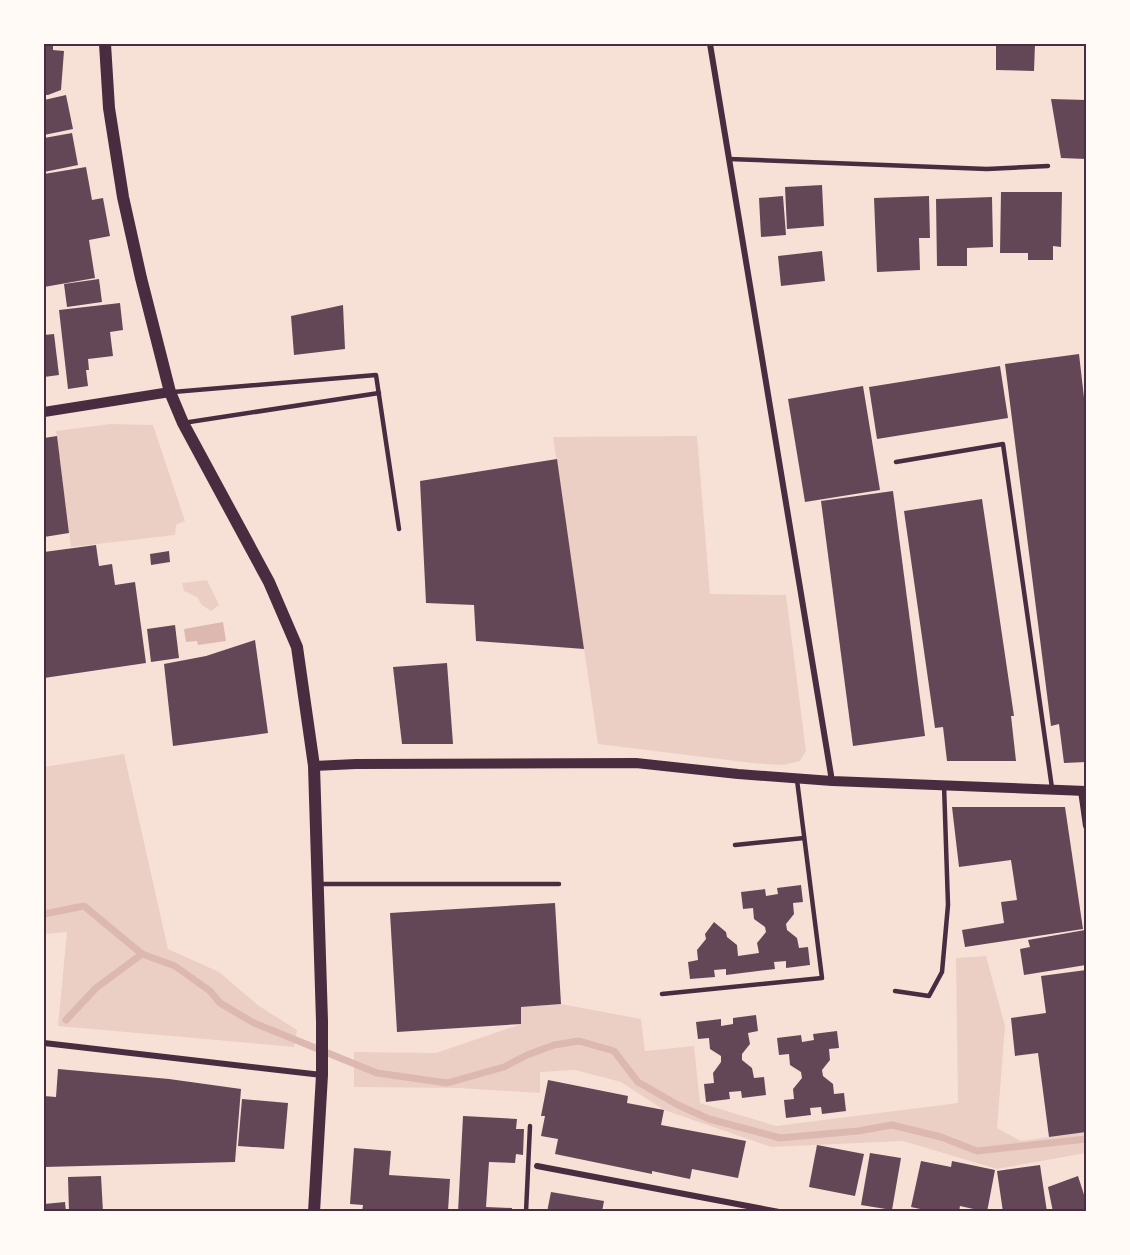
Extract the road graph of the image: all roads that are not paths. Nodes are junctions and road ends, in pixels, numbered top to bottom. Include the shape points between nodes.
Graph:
1 (105, 44) edge
2 (710, 44) edge
3 (729, 159) junction
4 (1048, 166) dead end
5 (170, 393) junction
6 (379, 393) junction
7 (44, 412) edge
8 (183, 423) junction
9 (896, 462) dead end
10 (399, 530) dead end
11 (314, 766) junction
12 (797, 779) junction
13 (832, 781) junction
14 (944, 786) junction
15 (1052, 790) junction
16 (1084, 791) edge
17 (1086, 826) edge
18 (804, 838) junction
19 (735, 845) dead end
20 (318, 884) junction
21 (559, 884) dead end
22 (894, 991) dead end
23 (662, 994) dead end
24 (44, 1043) edge
25 (322, 1075) junction
26 (530, 1126) dead end
27 (528, 1164) junction
28 (537, 1166) joint
29 (314, 1212) edge
30 (526, 1212) edge
31 (779, 1212) edge

1 - 5 main road via 109,108 123,197
2 - 3 street
3 - 4 lane via 987,170
3 - 13 street
5 - 6 lane via 376,375
5 - 7 street
5 - 8 main road
6 - 8 lane
6 - 10 lane
8 - 11 main road via 269,582 297,648
9 - 15 lane via 1003,444
11 - 12 street via 636,763
11 - 20 main road
12 - 13 street
12 - 18 lane
13 - 14 street
14 - 15 street
14 - 22 lane via 948,905 942,972 929,996
15 - 16 street
16 - 17 street
18 - 19 lane
18 - 23 lane via 822,978
20 - 21 lane
20 - 25 main road
24 - 25 street
25 - 29 main road
26 - 27 lane
27 - 28 lane
27 - 30 lane
28 - 31 street

